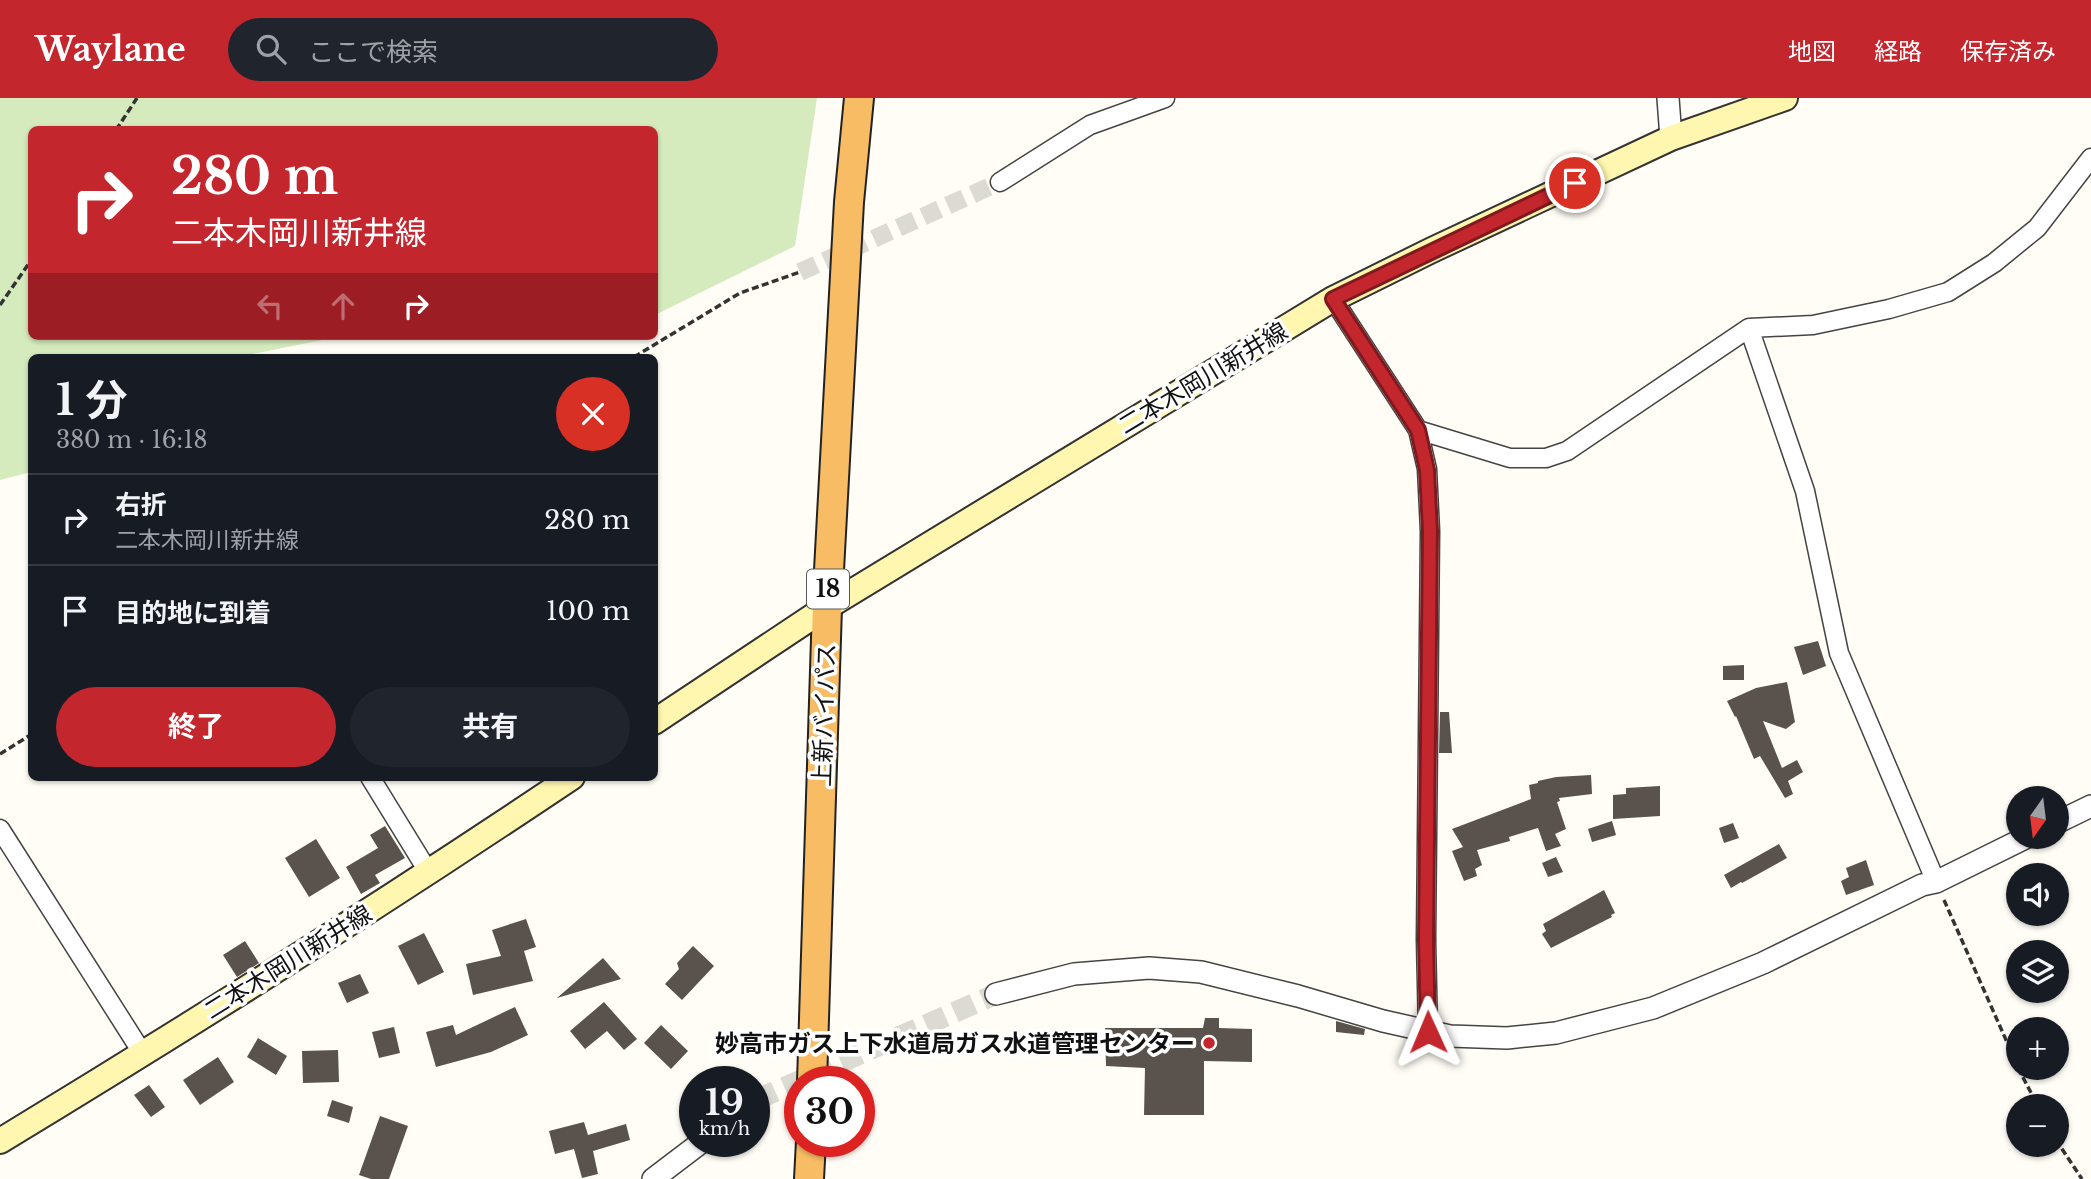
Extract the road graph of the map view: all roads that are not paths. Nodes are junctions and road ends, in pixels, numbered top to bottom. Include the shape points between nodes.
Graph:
1 (859, 98) edge
2 (1166, 98) edge
3 (1668, 98) edge
4 (1785, 98) edge
5 (1671, 138) junction
6 (2091, 158) edge
7 (1000, 182) tunnel mouth
8 (1333, 299) junction
9 (1749, 328) junction
10 (1418, 430) junction
11 (827, 607) junction
12 (658, 719) edge
13 (372, 781) edge
14 (566, 781) edge
15 (2091, 806) edge
16 (2069, 817) edge
17 (0, 829) edge
18 (2006, 847) edge
19 (429, 873) junction
20 (1936, 882) junction
21 (996, 994) tunnel mouth
22 (1428, 1032) junction
23 (143, 1054) junction
24 (813, 1066) edge
25 (0, 1141) edge
26 (682, 1157) edge
27 (810, 1157) edge
28 (653, 1179) edge
29 (809, 1179) edge

1 - 11 highway, 上新バイパス / 18
2 - 7 street via 1090,125
3 - 5 street
4 - 5 main road, 二本木岡川新井線
5 - 8 main road, 二本木岡川新井線
6 - 9 street via 2037,228 1948,292 1813,325
8 - 10 street
8 - 11 main road, 二本木岡川新井線
9 - 10 street via 1567,451 1546,458 1510,458
9 - 20 street via 1805,491 1839,653
10 - 22 street via 1427,470 1430,531
11 - 12 main road, 二本木岡川新井線
11 - 24 highway, 上新バイパス / 18
13 - 19 street
14 - 19 main road, 二本木岡川新井線
15 - 16 street
17 - 23 street
18 - 20 street
19 - 23 main road, 二本木岡川新井線
20 - 22 street via 1763,963 1653,1008 1519,1037
21 - 22 street via 1074,974 1149,968 1201,972
23 - 25 main road, 二本木岡川新井線
26 - 28 street
27 - 29 highway

